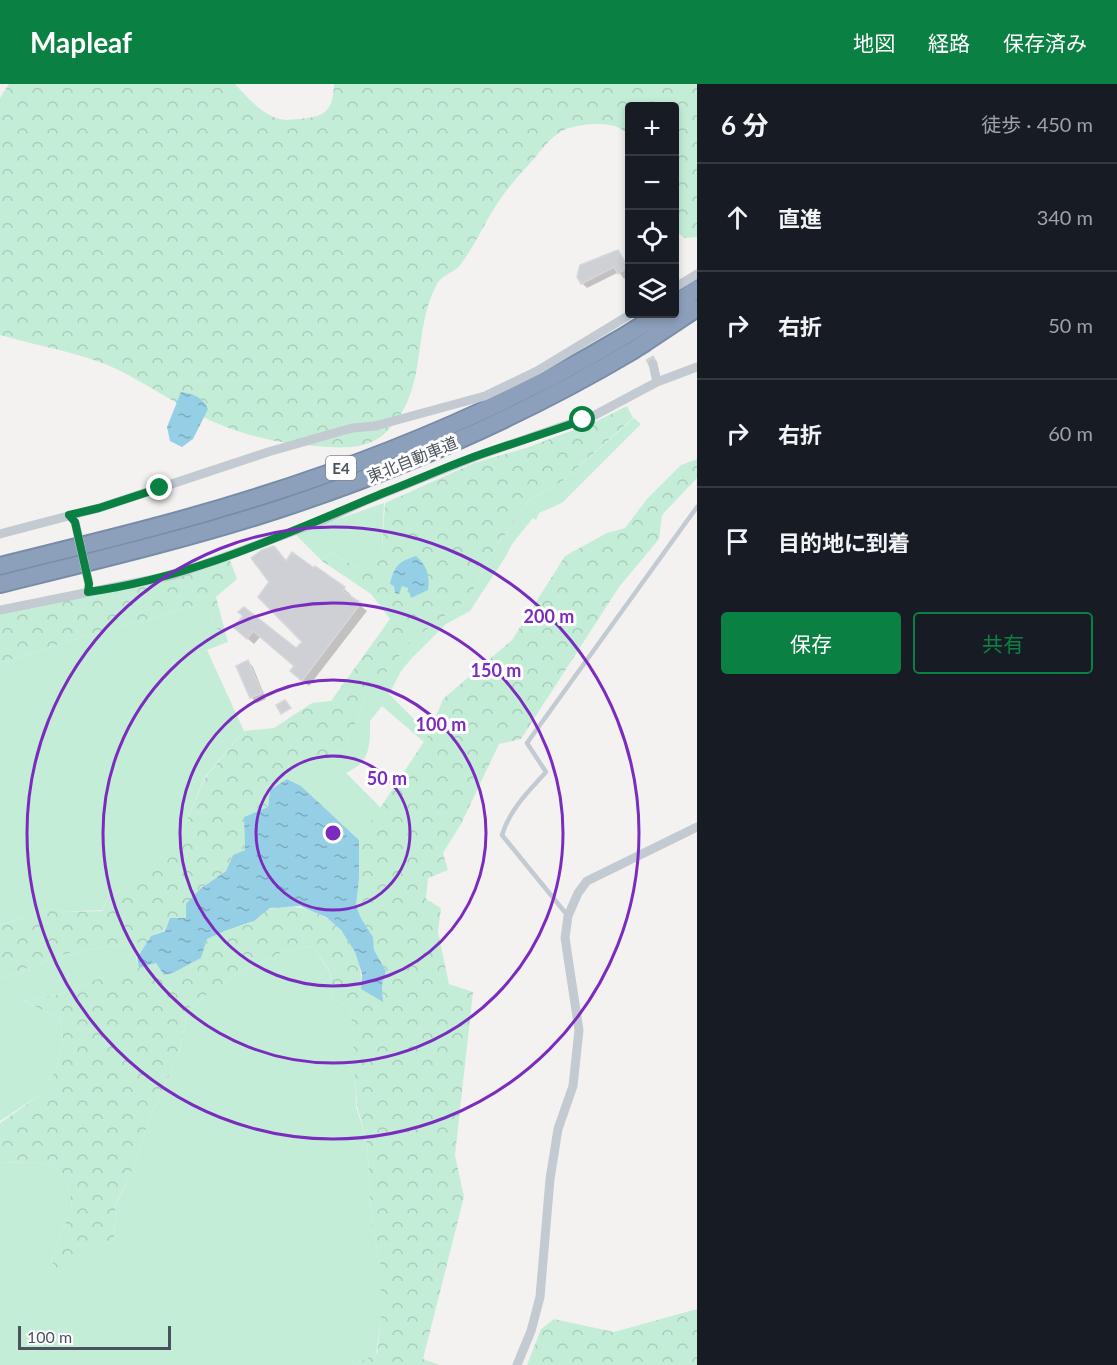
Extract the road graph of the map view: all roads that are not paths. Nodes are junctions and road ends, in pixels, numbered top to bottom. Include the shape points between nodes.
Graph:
1 (697, 274) edge
2 (679, 285) edge
3 (697, 289) edge
4 (679, 301) edge
5 (697, 308) edge
6 (627, 318) edge
7 (653, 318) edge
8 (653, 364) tunnel mouth
9 (697, 367) edge
10 (657, 382) junction
11 (697, 507) edge
12 (72, 518) junction
13 (0, 534) edge
14 (0, 566) edge
15 (0, 584) edge
16 (89, 588) junction
17 (0, 610) edge
18 (697, 826) edge
19 (568, 916) junction
20 (518, 1365) edge

1 - 2 street
3 - 4 highway
5 - 15 highway, 東北自動車道 / E4 via 564,389 484,429 384,471 276,510 161,544
6 - 12 street via 537,371 485,396 268,452
7 - 14 highway, 東北自動車道 / E4 via 559,375 378,455 156,527
8 - 10 street
9 - 10 street
10 - 16 street via 595,415 477,456 230,555 174,575
11 - 19 lane via 526,743 546,772 517,804 502,835
12 - 13 street
12 - 16 street, bridge
16 - 17 street
18 - 19 street via 587,881
19 - 20 street via 565,938 579,1030 573,1086 558,1129 550,1179 540,1297

